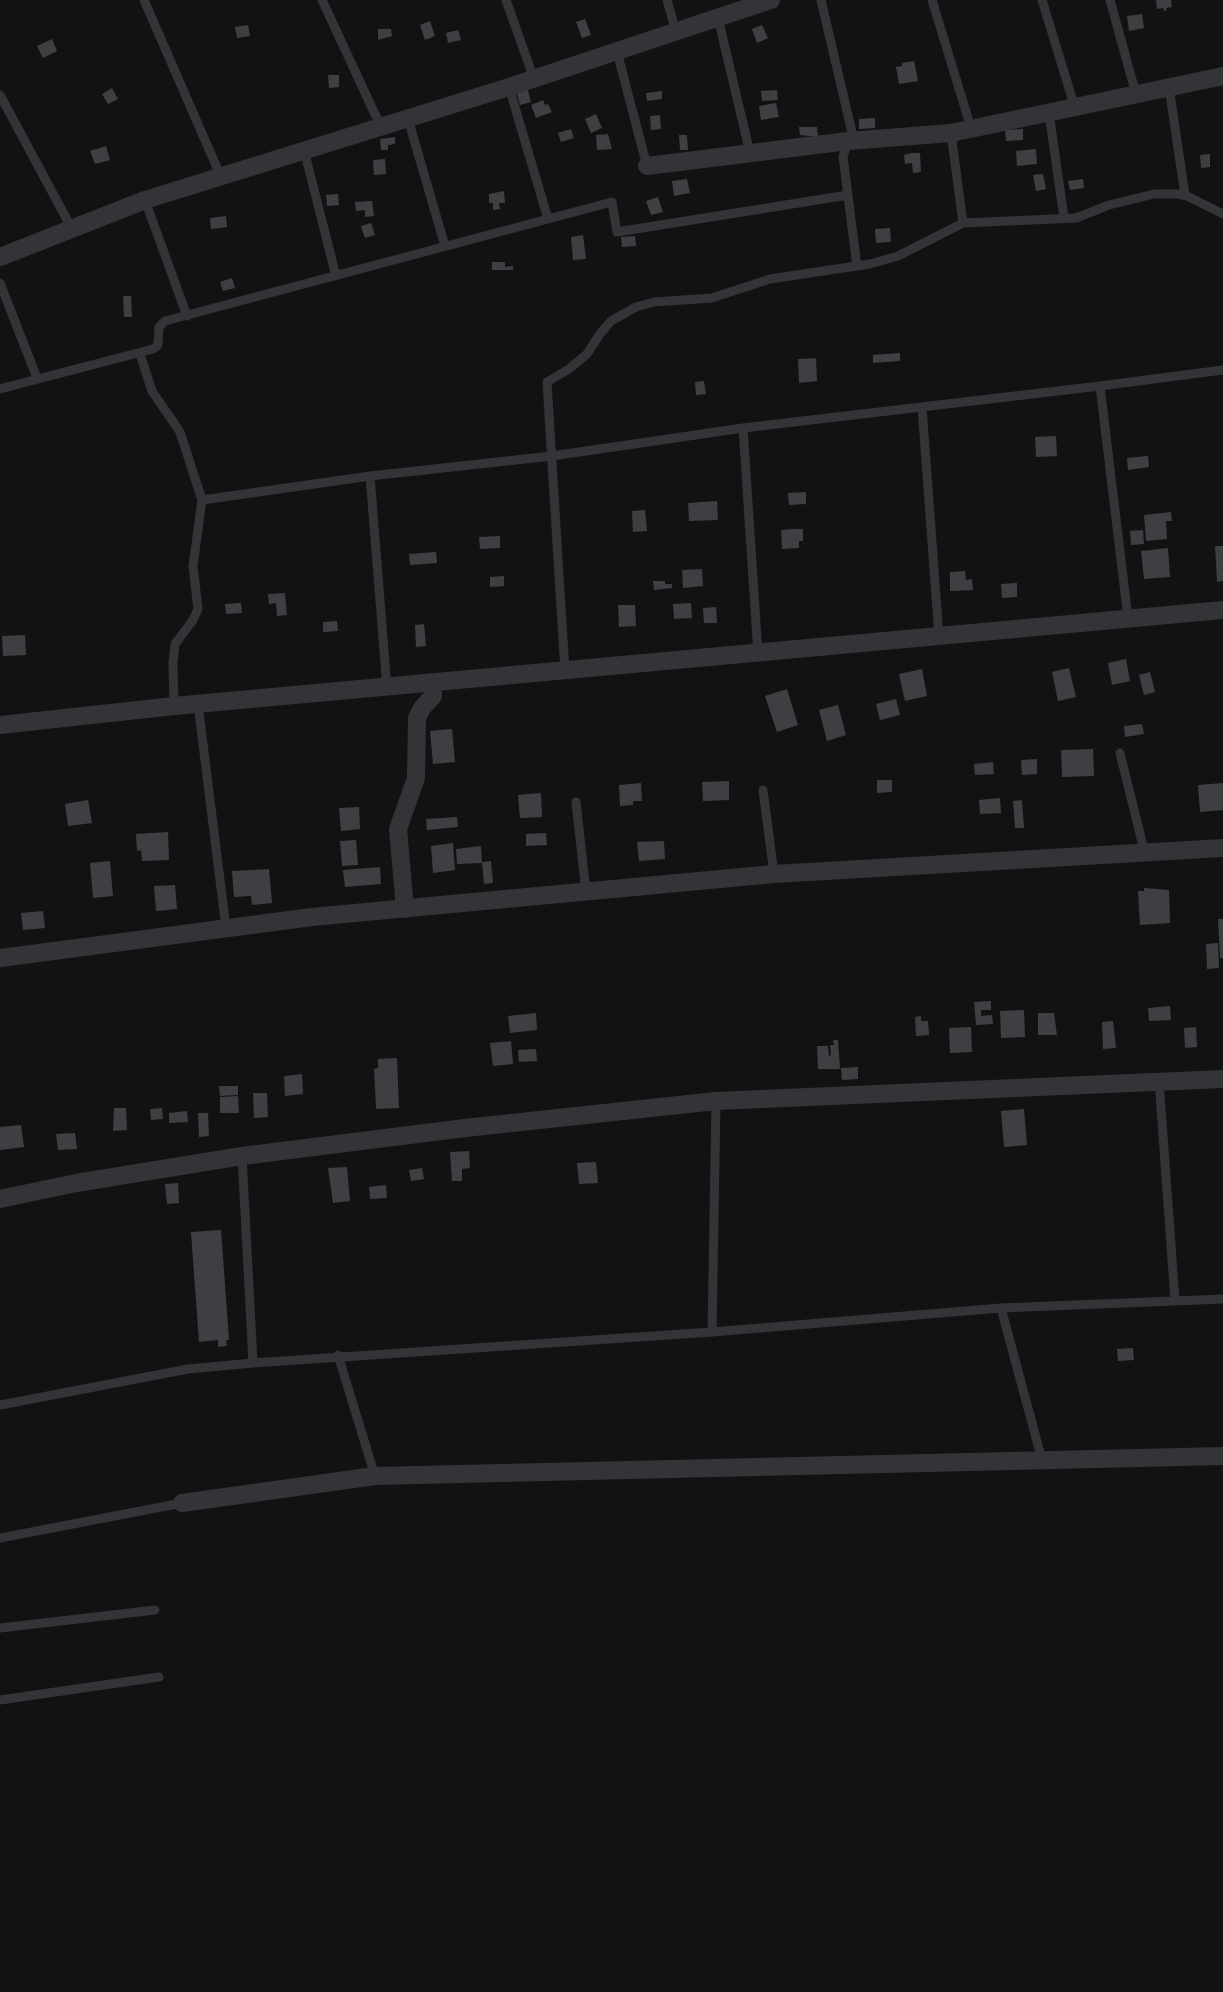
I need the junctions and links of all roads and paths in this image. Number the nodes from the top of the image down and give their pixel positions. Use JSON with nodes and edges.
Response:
{"nodes":[{"id":1,"x":144,"y":0,"type":"edge"},
{"id":2,"x":322,"y":0,"type":"edge"},
{"id":3,"x":506,"y":0,"type":"edge"},
{"id":4,"x":667,"y":0,"type":"edge"},
{"id":5,"x":771,"y":0,"type":"edge"},
{"id":6,"x":821,"y":0,"type":"edge"},
{"id":7,"x":932,"y":0,"type":"edge"},
{"id":8,"x":1042,"y":0,"type":"edge"},
{"id":9,"x":1110,"y":0,"type":"edge"},
{"id":10,"x":718,"y":18,"type":"junction"},
{"id":11,"x":676,"y":32,"type":"junction"},
{"id":12,"x":617,"y":52,"type":"junction"},
{"id":13,"x":1223,"y":76,"type":"edge"},
{"id":14,"x":534,"y":79,"type":"junction"},
{"id":15,"x":509,"y":87,"type":"junction"},
{"id":16,"x":1170,"y":87,"type":"junction"},
{"id":17,"x":0,"y":94,"type":"edge"},
{"id":18,"x":1136,"y":94,"type":"junction"},
{"id":19,"x":1075,"y":108,"type":"junction"},
{"id":20,"x":1049,"y":113,"type":"junction"},
{"id":21,"x":408,"y":119,"type":"junction"},
{"id":22,"x":381,"y":127,"type":"junction"},
{"id":23,"x":971,"y":128,"type":"junction"},
{"id":24,"x":951,"y":133,"type":"junction"},
{"id":25,"x":851,"y":141,"type":"junction"},
{"id":26,"x":304,"y":150,"type":"junction"},
{"id":27,"x":750,"y":153,"type":"junction"},
{"id":28,"x":647,"y":166,"type":"joint"},
{"id":29,"x":221,"y":177,"type":"junction"},
{"id":30,"x":848,"y":195,"type":"junction"},
{"id":31,"x":1185,"y":195,"type":"junction"},
{"id":32,"x":145,"y":200,"type":"junction"},
{"id":33,"x":1223,"y":214,"type":"edge"},
{"id":34,"x":1064,"y":218,"type":"junction"},
{"id":35,"x":548,"y":219,"type":"junction"},
{"id":36,"x":963,"y":223,"type":"junction"},
{"id":37,"x":72,"y":229,"type":"junction"},
{"id":38,"x":445,"y":246,"type":"junction"},
{"id":39,"x":0,"y":257,"type":"edge"},
{"id":40,"x":857,"y":266,"type":"junction"},
{"id":41,"x":336,"y":276,"type":"junction"},
{"id":42,"x":0,"y":283,"type":"edge"},
{"id":43,"x":187,"y":316,"type":"junction"},
{"id":44,"x":140,"y":354,"type":"junction"},
{"id":45,"x":1223,"y":370,"type":"edge"},
{"id":46,"x":37,"y":378,"type":"junction"},
{"id":47,"x":1100,"y":386,"type":"junction"},
{"id":48,"x":0,"y":388,"type":"edge"},
{"id":49,"x":922,"y":407,"type":"junction"},
{"id":50,"x":743,"y":428,"type":"junction"},
{"id":51,"x":552,"y":456,"type":"junction"},
{"id":52,"x":370,"y":476,"type":"junction"},
{"id":53,"x":202,"y":500,"type":"junction"},
{"id":54,"x":1223,"y":610,"type":"edge"},
{"id":55,"x":1128,"y":618,"type":"junction"},
{"id":56,"x":939,"y":637,"type":"junction"},
{"id":57,"x":758,"y":654,"type":"junction"},
{"id":58,"x":565,"y":671,"type":"junction"},
{"id":59,"x":433,"y":684,"type":"junction"},
{"id":60,"x":387,"y":688,"type":"junction"},
{"id":61,"x":198,"y":704,"type":"junction"},
{"id":62,"x":174,"y":706,"type":"junction"},
{"id":63,"x":0,"y":725,"type":"edge"},
{"id":64,"x":1120,"y":753,"type":"dead end"},
{"id":65,"x":763,"y":790,"type":"dead end"},
{"id":66,"x":576,"y":802,"type":"dead end"},
{"id":67,"x":1223,"y":848,"type":"edge"},
{"id":68,"x":1145,"y":854,"type":"junction"},
{"id":69,"x":774,"y":874,"type":"junction"},
{"id":70,"x":586,"y":892,"type":"junction"},
{"id":71,"x":405,"y":909,"type":"junction"},
{"id":72,"x":226,"y":928,"type":"junction"},
{"id":73,"x":0,"y":958,"type":"edge"},
{"id":74,"x":1223,"y":1079,"type":"edge"},
{"id":75,"x":1158,"y":1080,"type":"junction"},
{"id":76,"x":716,"y":1101,"type":"junction"},
{"id":77,"x":242,"y":1156,"type":"junction"},
{"id":78,"x":0,"y":1199,"type":"edge"},
{"id":79,"x":1223,"y":1299,"type":"edge"},
{"id":80,"x":1175,"y":1300,"type":"junction"},
{"id":81,"x":1001,"y":1308,"type":"junction"},
{"id":82,"x":712,"y":1332,"type":"junction"},
{"id":83,"x":338,"y":1355,"type":"junction"},
{"id":84,"x":253,"y":1363,"type":"junction"},
{"id":85,"x":0,"y":1405,"type":"edge"},
{"id":86,"x":1223,"y":1456,"type":"edge"},
{"id":87,"x":1042,"y":1460,"type":"junction"},
{"id":88,"x":375,"y":1476,"type":"junction"},
{"id":89,"x":182,"y":1503,"type":"joint"},
{"id":90,"x":0,"y":1538,"type":"edge"},
{"id":91,"x":155,"y":1610,"type":"dead end"},
{"id":92,"x":0,"y":1628,"type":"edge"},
{"id":93,"x":159,"y":1677,"type":"dead end"},
{"id":94,"x":0,"y":1700,"type":"edge"}],
"edges":[{"from":1,"to":29,"type":"lane"},
{"from":2,"to":22,"type":"lane"},
{"from":3,"to":14,"type":"lane"},
{"from":4,"to":11,"type":"lane"},
{"from":5,"to":10,"type":"street"},
{"from":6,"to":25,"type":"lane"},
{"from":7,"to":23,"type":"lane"},
{"from":8,"to":19,"type":"lane"},
{"from":9,"to":18,"type":"lane"},
{"from":10,"to":11,"type":"street"},
{"from":10,"to":27,"type":"lane"},
{"from":11,"to":12,"type":"street"},
{"from":12,"to":14,"type":"street"},
{"from":12,"to":28,"type":"lane"},
{"from":13,"to":16,"type":"street"},
{"from":14,"to":15,"type":"street"},
{"from":15,"to":21,"type":"street"},
{"from":15,"to":35,"type":"lane"},
{"from":16,"to":18,"type":"street"},
{"from":16,"to":31,"type":"lane"},
{"from":17,"to":37,"type":"lane"},
{"from":18,"to":19,"type":"street"},
{"from":19,"to":20,"type":"street"},
{"from":20,"to":23,"type":"street"},
{"from":20,"to":34,"type":"lane"},
{"from":21,"to":22,"type":"street"},
{"from":21,"to":38,"type":"lane"},
{"from":22,"to":26,"type":"street"},
{"from":23,"to":24,"type":"street"},
{"from":24,"to":25,"type":"street"},
{"from":24,"to":36,"type":"lane"},
{"from":25,"to":27,"type":"street"},
{"from":25,"to":30,"type":"lane"},
{"from":26,"to":29,"type":"street"},
{"from":26,"to":41,"type":"lane"},
{"from":27,"to":28,"type":"street"},
{"from":29,"to":32,"type":"street"},
{"from":30,"to":35,"type":"lane"},
{"from":30,"to":40,"type":"lane"},
{"from":31,"to":33,"type":"lane"},
{"from":31,"to":34,"type":"lane"},
{"from":32,"to":37,"type":"street"},
{"from":32,"to":43,"type":"lane"},
{"from":34,"to":36,"type":"lane"},
{"from":35,"to":38,"type":"lane"},
{"from":36,"to":40,"type":"lane"},
{"from":37,"to":39,"type":"street"},
{"from":38,"to":41,"type":"lane"},
{"from":40,"to":51,"type":"lane"},
{"from":41,"to":43,"type":"lane"},
{"from":42,"to":46,"type":"lane"},
{"from":43,"to":44,"type":"lane"},
{"from":44,"to":46,"type":"lane"},
{"from":44,"to":53,"type":"lane"},
{"from":45,"to":47,"type":"lane"},
{"from":46,"to":48,"type":"lane"},
{"from":47,"to":49,"type":"lane"},
{"from":47,"to":55,"type":"lane"},
{"from":49,"to":50,"type":"lane"},
{"from":49,"to":56,"type":"lane"},
{"from":50,"to":51,"type":"lane"},
{"from":50,"to":57,"type":"lane"},
{"from":51,"to":52,"type":"lane"},
{"from":51,"to":58,"type":"lane"},
{"from":52,"to":53,"type":"lane"},
{"from":52,"to":60,"type":"lane"},
{"from":53,"to":62,"type":"lane"},
{"from":54,"to":55,"type":"street"},
{"from":55,"to":56,"type":"street"},
{"from":56,"to":57,"type":"street"},
{"from":57,"to":58,"type":"street"},
{"from":58,"to":59,"type":"street"},
{"from":59,"to":60,"type":"street"},
{"from":59,"to":71,"type":"street"},
{"from":60,"to":61,"type":"street"},
{"from":61,"to":62,"type":"street"},
{"from":61,"to":72,"type":"lane"},
{"from":62,"to":63,"type":"street"},
{"from":64,"to":68,"type":"lane"},
{"from":65,"to":69,"type":"lane"},
{"from":66,"to":70,"type":"lane"},
{"from":67,"to":68,"type":"street"},
{"from":68,"to":69,"type":"street"},
{"from":69,"to":70,"type":"street"},
{"from":70,"to":71,"type":"street"},
{"from":71,"to":72,"type":"street"},
{"from":72,"to":73,"type":"street"},
{"from":74,"to":75,"type":"street"},
{"from":75,"to":76,"type":"street"},
{"from":75,"to":80,"type":"lane"},
{"from":76,"to":77,"type":"street"},
{"from":76,"to":82,"type":"lane"},
{"from":77,"to":78,"type":"street"},
{"from":77,"to":84,"type":"lane"},
{"from":79,"to":80,"type":"lane"},
{"from":80,"to":81,"type":"lane"},
{"from":81,"to":82,"type":"lane"},
{"from":81,"to":87,"type":"lane"},
{"from":82,"to":83,"type":"lane"},
{"from":83,"to":84,"type":"lane"},
{"from":83,"to":88,"type":"lane"},
{"from":84,"to":85,"type":"lane"},
{"from":86,"to":87,"type":"street"},
{"from":87,"to":88,"type":"street"},
{"from":88,"to":89,"type":"street"},
{"from":89,"to":90,"type":"lane"},
{"from":91,"to":92,"type":"lane"},
{"from":93,"to":94,"type":"lane"}]}
